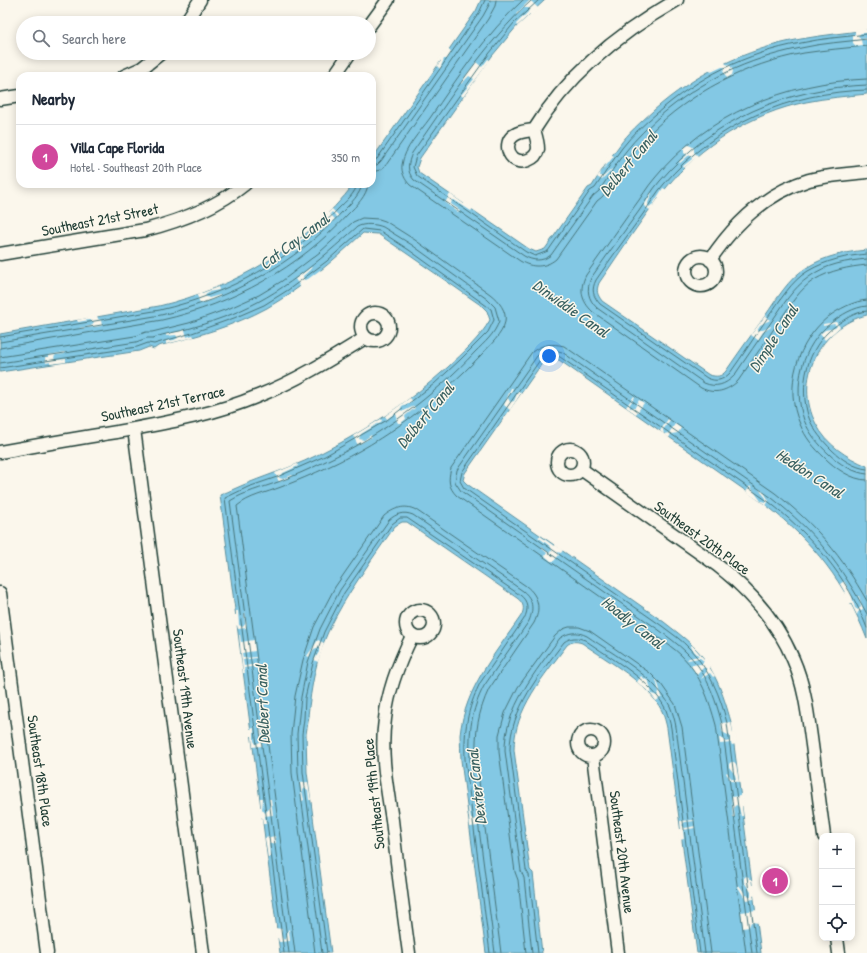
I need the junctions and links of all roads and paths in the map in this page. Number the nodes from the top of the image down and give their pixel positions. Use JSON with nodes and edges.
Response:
{"nodes":[{"id":1,"x":200,"y":0,"type":"edge"},
{"id":2,"x":388,"y":0,"type":"edge"},
{"id":3,"x":677,"y":0,"type":"edge"},
{"id":4,"x":189,"y":16,"type":"edge"},
{"id":5,"x":376,"y":16,"type":"edge"},
{"id":6,"x":152,"y":60,"type":"edge"},
{"id":7,"x":345,"y":60,"type":"edge"},
{"id":8,"x":133,"y":72,"type":"edge"},
{"id":9,"x":337,"y":72,"type":"edge"},
{"id":10,"x":16,"y":97,"type":"edge"},
{"id":11,"x":0,"y":99,"type":"edge"},
{"id":12,"x":534,"y":130,"type":"dead end"},
{"id":13,"x":867,"y":172,"type":"edge"},
{"id":14,"x":240,"y":188,"type":"edge"},
{"id":15,"x":0,"y":254,"type":"edge"},
{"id":16,"x":710,"y":260,"type":"dead end"},
{"id":17,"x":365,"y":338,"type":"dead end"},
{"id":18,"x":134,"y":428,"type":"junction"},
{"id":19,"x":0,"y":452,"type":"edge"},
{"id":20,"x":581,"y":469,"type":"dead end"},
{"id":21,"x":0,"y":593,"type":"edge"},
{"id":22,"x":412,"y":636,"type":"dead end"},
{"id":23,"x":593,"y":756,"type":"dead end"},
{"id":24,"x":824,"y":833,"type":"edge"},
{"id":25,"x":837,"y":941,"type":"edge"},
{"id":26,"x":48,"y":953,"type":"edge"},
{"id":27,"x":203,"y":953,"type":"edge"},
{"id":28,"x":409,"y":953,"type":"edge"},
{"id":29,"x":618,"y":953,"type":"edge"},
{"id":30,"x":839,"y":953,"type":"edge"}],
"edges":[{"from":1,"to":4,"type":"street"},
{"from":2,"to":5,"type":"street"},
{"from":3,"to":12,"type":"street"},
{"from":6,"to":8,"type":"street"},
{"from":7,"to":9,"type":"street"},
{"from":10,"to":11,"type":"street"},
{"from":13,"to":16,"type":"street"},
{"from":14,"to":15,"type":"street","name":"Southeast 21st Street"},
{"from":17,"to":18,"type":"street","name":"Southeast 21st Terrace"},
{"from":18,"to":19,"type":"street","name":"Southeast 21st Terrace"},
{"from":18,"to":27,"type":"street","name":"Southeast 19th Avenue"},
{"from":20,"to":24,"type":"street","name":"Southeast 20th Place"},
{"from":21,"to":26,"type":"street","name":"Southeast 18th Place"},
{"from":22,"to":28,"type":"street","name":"Southeast 19th Place"},
{"from":23,"to":29,"type":"street","name":"Southeast 20th Avenue"},
{"from":25,"to":30,"type":"street"}]}
